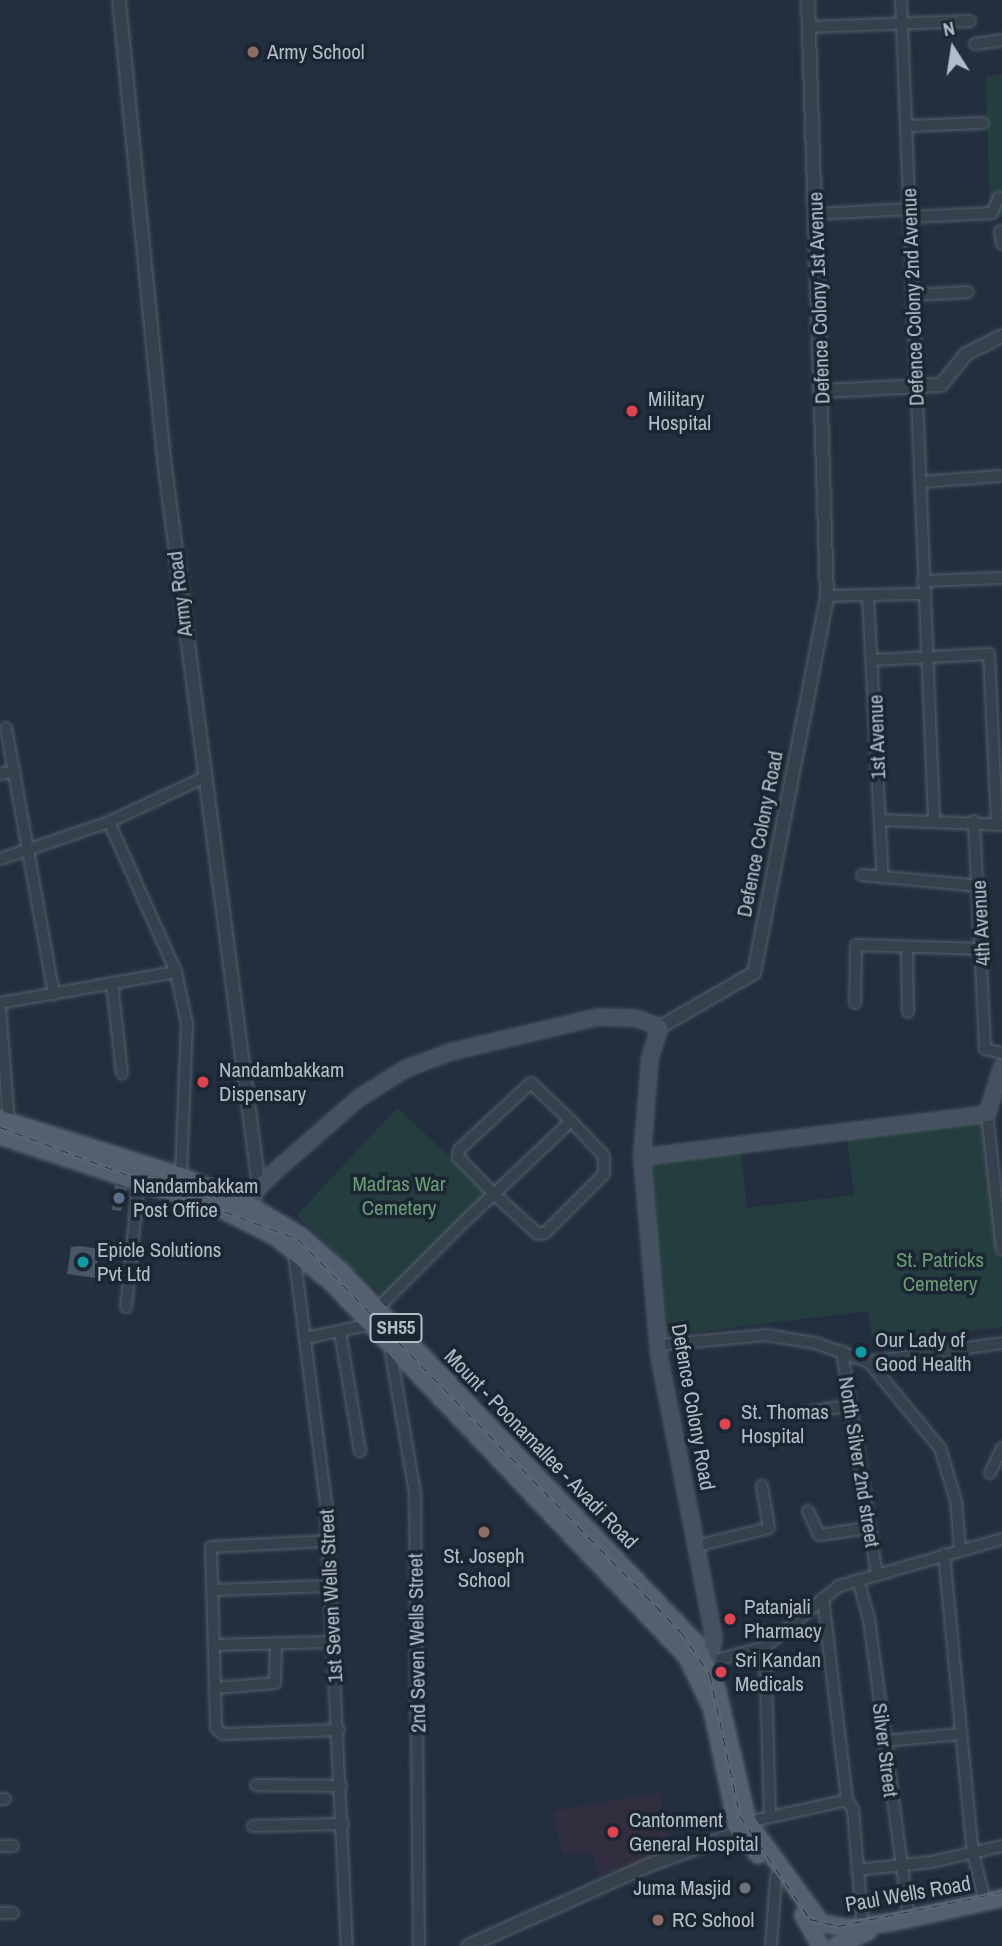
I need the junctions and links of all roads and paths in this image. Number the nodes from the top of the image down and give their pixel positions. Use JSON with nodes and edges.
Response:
{"nodes":[{"id":1,"x":119,"y":0,"type":"edge"},
{"id":2,"x":808,"y":0,"type":"edge"},
{"id":3,"x":901,"y":0,"type":"edge"},
{"id":4,"x":970,"y":21,"type":"dead end"},
{"id":5,"x":902,"y":24,"type":"junction"},
{"id":6,"x":809,"y":27,"type":"junction"},
{"id":7,"x":1002,"y":40,"type":"edge"},
{"id":8,"x":975,"y":44,"type":"dead end"},
{"id":9,"x":983,"y":123,"type":"dead end"},
{"id":10,"x":908,"y":126,"type":"junction"},
{"id":11,"x":999,"y":197,"type":"dead end"},
{"id":12,"x":911,"y":213,"type":"junction"},
{"id":13,"x":816,"y":214,"type":"junction"},
{"id":14,"x":1000,"y":231,"type":"edge"},
{"id":15,"x":1002,"y":244,"type":"edge"},
{"id":16,"x":968,"y":292,"type":"dead end"},
{"id":17,"x":914,"y":295,"type":"junction"},
{"id":18,"x":1002,"y":336,"type":"edge"},
{"id":19,"x":916,"y":389,"type":"junction"},
{"id":20,"x":823,"y":391,"type":"junction"},
{"id":21,"x":1000,"y":475,"type":"dead end"},
{"id":22,"x":920,"y":482,"type":"junction"},
{"id":23,"x":1002,"y":578,"type":"edge"},
{"id":24,"x":923,"y":580,"type":"junction"},
{"id":25,"x":924,"y":594,"type":"junction"},
{"id":26,"x":827,"y":596,"type":"junction"},
{"id":27,"x":869,"y":596,"type":"junction"},
{"id":28,"x":928,"y":658,"type":"junction"},
{"id":29,"x":874,"y":660,"type":"junction"},
{"id":30,"x":6,"y":728,"type":"dead end"},
{"id":31,"x":15,"y":771,"type":"junction"},
{"id":32,"x":0,"y":774,"type":"edge"},
{"id":33,"x":205,"y":777,"type":"junction"},
{"id":34,"x":934,"y":819,"type":"junction"},
{"id":35,"x":880,"y":820,"type":"junction"},
{"id":36,"x":974,"y":821,"type":"junction"},
{"id":37,"x":109,"y":822,"type":"junction"},
{"id":38,"x":1000,"y":825,"type":"edge"},
{"id":39,"x":27,"y":853,"type":"junction"},
{"id":40,"x":0,"y":859,"type":"edge"},
{"id":41,"x":862,"y":875,"type":"dead end"},
{"id":42,"x":883,"y":878,"type":"junction"},
{"id":43,"x":979,"y":886,"type":"junction"},
{"id":44,"x":907,"y":947,"type":"junction"},
{"id":45,"x":982,"y":949,"type":"junction"},
{"id":46,"x":176,"y":972,"type":"junction"},
{"id":47,"x":112,"y":983,"type":"junction"},
{"id":48,"x":54,"y":995,"type":"junction"},
{"id":49,"x":855,"y":1003,"type":"dead end"},
{"id":50,"x":0,"y":1005,"type":"edge"},
{"id":51,"x":908,"y":1012,"type":"dead end"},
{"id":52,"x":660,"y":1027,"type":"junction"},
{"id":53,"x":1002,"y":1053,"type":"edge"},
{"id":54,"x":1002,"y":1067,"type":"edge"},
{"id":55,"x":122,"y":1073,"type":"dead end"},
{"id":56,"x":987,"y":1114,"type":"junction"},
{"id":57,"x":4,"y":1120,"type":"edge"},
{"id":58,"x":571,"y":1121,"type":"junction"},
{"id":59,"x":0,"y":1136,"type":"edge"},
{"id":60,"x":642,"y":1157,"type":"junction"},
{"id":61,"x":115,"y":1163,"type":"junction"},
{"id":62,"x":620,"y":1165,"type":"dead end"},
{"id":63,"x":606,"y":1166,"type":"junction"},
{"id":64,"x":181,"y":1176,"type":"junction"},
{"id":65,"x":139,"y":1179,"type":"junction"},
{"id":66,"x":259,"y":1187,"type":"junction"},
{"id":67,"x":494,"y":1194,"type":"junction"},
{"id":68,"x":245,"y":1212,"type":"junction"},
{"id":69,"x":294,"y":1249,"type":"junction"},
{"id":70,"x":1002,"y":1249,"type":"edge"},
{"id":71,"x":126,"y":1307,"type":"dead end"},
{"id":72,"x":372,"y":1317,"type":"junction"},
{"id":73,"x":341,"y":1332,"type":"junction"},
{"id":74,"x":305,"y":1338,"type":"junction"},
{"id":75,"x":390,"y":1343,"type":"junction"},
{"id":76,"x":1002,"y":1343,"type":"edge"},
{"id":77,"x":659,"y":1345,"type":"junction"},
{"id":78,"x":842,"y":1351,"type":"junction"},
{"id":79,"x":869,"y":1362,"type":"junction"},
{"id":80,"x":851,"y":1405,"type":"junction"},
{"id":81,"x":799,"y":1414,"type":"dead end"},
{"id":82,"x":1002,"y":1448,"type":"edge"},
{"id":83,"x":359,"y":1451,"type":"dead end"},
{"id":84,"x":990,"y":1473,"type":"dead end"},
{"id":85,"x":762,"y":1486,"type":"dead end"},
{"id":86,"x":807,"y":1510,"type":"dead end"},
{"id":87,"x":869,"y":1528,"type":"junction"},
{"id":88,"x":1002,"y":1539,"type":"edge"},
{"id":89,"x":328,"y":1541,"type":"junction"},
{"id":90,"x":696,"y":1546,"type":"junction"},
{"id":91,"x":960,"y":1548,"type":"junction"},
{"id":92,"x":944,"y":1554,"type":"junction"},
{"id":93,"x":877,"y":1574,"type":"junction"},
{"id":94,"x":858,"y":1580,"type":"junction"},
{"id":95,"x":330,"y":1586,"type":"junction"},
{"id":96,"x":212,"y":1590,"type":"junction"},
{"id":97,"x":823,"y":1598,"type":"junction"},
{"id":98,"x":334,"y":1642,"type":"junction"},
{"id":99,"x":276,"y":1643,"type":"junction"},
{"id":100,"x":214,"y":1645,"type":"junction"},
{"id":101,"x":765,"y":1647,"type":"junction"},
{"id":102,"x":708,"y":1662,"type":"junction"},
{"id":103,"x":216,"y":1688,"type":"junction"},
{"id":104,"x":339,"y":1730,"type":"junction"},
{"id":105,"x":961,"y":1734,"type":"junction"},
{"id":106,"x":884,"y":1741,"type":"junction"},
{"id":107,"x":256,"y":1785,"type":"dead end"},
{"id":108,"x":341,"y":1786,"type":"junction"},
{"id":109,"x":847,"y":1800,"type":"junction"},
{"id":110,"x":770,"y":1814,"type":"junction"},
{"id":111,"x":343,"y":1824,"type":"junction"},
{"id":112,"x":253,"y":1826,"type":"dead end"},
{"id":113,"x":744,"y":1827,"type":"junction"},
{"id":114,"x":0,"y":1846,"type":"edge"},
{"id":115,"x":13,"y":1846,"type":"dead end"},
{"id":116,"x":1002,"y":1846,"type":"edge"},
{"id":117,"x":973,"y":1853,"type":"junction"},
{"id":118,"x":899,"y":1865,"type":"junction"},
{"id":119,"x":857,"y":1870,"type":"junction"},
{"id":120,"x":776,"y":1877,"type":"junction"},
{"id":121,"x":1002,"y":1898,"type":"edge"},
{"id":122,"x":985,"y":1902,"type":"junction"},
{"id":123,"x":0,"y":1913,"type":"edge"},
{"id":124,"x":13,"y":1913,"type":"dead end"},
{"id":125,"x":901,"y":1921,"type":"junction"},
{"id":126,"x":817,"y":1927,"type":"junction"},
{"id":127,"x":863,"y":1930,"type":"junction"},
{"id":128,"x":347,"y":1946,"type":"edge"},
{"id":129,"x":419,"y":1946,"type":"edge"},
{"id":130,"x":468,"y":1946,"type":"edge"},
{"id":131,"x":771,"y":1946,"type":"edge"},
{"id":132,"x":820,"y":1946,"type":"edge"},
{"id":133,"x":836,"y":1946,"type":"edge"}],
"edges":[{"from":1,"to":33,"type":"street","name":"Army Road"},
{"from":2,"to":6,"type":"street","name":"Defence Colony 1st Avenue"},
{"from":3,"to":5,"type":"street","name":"Defence Colony 2nd Avenue"},
{"from":4,"to":5,"type":"street"},
{"from":5,"to":6,"type":"street"},
{"from":5,"to":10,"type":"street","name":"Defence Colony 2nd Avenue"},
{"from":6,"to":13,"type":"street","name":"Defence Colony 1st Avenue"},
{"from":7,"to":8,"type":"street"},
{"from":9,"to":10,"type":"street"},
{"from":10,"to":12,"type":"street","name":"Defence Colony 2nd Avenue"},
{"from":11,"to":12,"type":"street"},
{"from":12,"to":13,"type":"street"},
{"from":12,"to":17,"type":"street","name":"Defence Colony 2nd Avenue"},
{"from":13,"to":20,"type":"street","name":"Defence Colony 1st Avenue"},
{"from":14,"to":15,"type":"street"},
{"from":16,"to":17,"type":"street"},
{"from":17,"to":19,"type":"street","name":"Defence Colony 2nd Avenue"},
{"from":18,"to":19,"type":"street"},
{"from":19,"to":20,"type":"street"},
{"from":19,"to":22,"type":"street","name":"Defence Colony 2nd Avenue"},
{"from":20,"to":26,"type":"street","name":"Defence Colony 1st Avenue"},
{"from":21,"to":22,"type":"street"},
{"from":22,"to":24,"type":"street","name":"Defence Colony 2nd Avenue"},
{"from":23,"to":24,"type":"street"},
{"from":24,"to":25,"type":"street","name":"Defence Colony 2nd Avenue"},
{"from":25,"to":27,"type":"street"},
{"from":25,"to":28,"type":"street","name":"Defence Colony 2nd Avenue"},
{"from":26,"to":27,"type":"street"},
{"from":26,"to":52,"type":"street","name":"Defence Colony Road"},
{"from":27,"to":29,"type":"street","name":"1st Avenue"},
{"from":28,"to":29,"type":"street"},
{"from":28,"to":34,"type":"street","name":"Defence Colony 2nd Avenue"},
{"from":28,"to":38,"type":"street"},
{"from":29,"to":35,"type":"street","name":"1st Avenue"},
{"from":30,"to":31,"type":"street"},
{"from":31,"to":32,"type":"street"},
{"from":31,"to":39,"type":"street"},
{"from":33,"to":37,"type":"street"},
{"from":33,"to":66,"type":"street","name":"Army Road"},
{"from":34,"to":35,"type":"street"},
{"from":34,"to":36,"type":"street"},
{"from":35,"to":42,"type":"street","name":"1st Avenue"},
{"from":36,"to":38,"type":"street"},
{"from":36,"to":43,"type":"street","name":"4th Avenue"},
{"from":37,"to":39,"type":"street"},
{"from":37,"to":46,"type":"street"},
{"from":39,"to":40,"type":"street"},
{"from":39,"to":48,"type":"street"},
{"from":41,"to":42,"type":"street"},
{"from":42,"to":43,"type":"street"},
{"from":43,"to":45,"type":"street","name":"4th Avenue"},
{"from":44,"to":45,"type":"street"},
{"from":44,"to":49,"type":"street"},
{"from":44,"to":51,"type":"street"},
{"from":45,"to":53,"type":"street","name":"4th Avenue"},
{"from":46,"to":47,"type":"street"},
{"from":46,"to":64,"type":"street"},
{"from":47,"to":48,"type":"street"},
{"from":47,"to":55,"type":"street"},
{"from":48,"to":50,"type":"street"},
{"from":50,"to":57,"type":"street"},
{"from":52,"to":60,"type":"main road","name":"Defence Colony Road"},
{"from":52,"to":66,"type":"main road"},
{"from":54,"to":56,"type":"main road"},
{"from":56,"to":60,"type":"main road"},
{"from":56,"to":70,"type":"street"},
{"from":57,"to":61,"type":"main road","name":"Mount - Poonamallee - Avadi Road","number":"SH55"},
{"from":58,"to":63,"type":"street"},
{"from":58,"to":67,"type":"street"},
{"from":58,"to":67,"type":"street"},
{"from":59,"to":61,"type":"main road","name":"Mount - Poonamallee - Avadi Road","number":"SH55"},
{"from":60,"to":77,"type":"main road","name":"Defence Colony Road"},
{"from":61,"to":64,"type":"main road","name":"Mount - Poonamallee - Avadi Road","number":"SH55"},
{"from":61,"to":65,"type":"main road","name":"Mount - Poonamallee - Avadi Road","number":"SH55"},
{"from":62,"to":63,"type":"street"},
{"from":63,"to":67,"type":"street"},
{"from":64,"to":68,"type":"main road","name":"Mount - Poonamallee - Avadi Road","number":"SH55"},
{"from":65,"to":68,"type":"main road","name":"Mount - Poonamallee - Avadi Road","number":"SH55"},
{"from":65,"to":71,"type":"street"},
{"from":66,"to":68,"type":"main road"},
{"from":67,"to":72,"type":"street"},
{"from":68,"to":69,"type":"main road","name":"Mount - Poonamallee - Avadi Road","number":"SH55"},
{"from":68,"to":72,"type":"main road","name":"Mount - Poonamallee - Avadi Road","number":"SH55"},
{"from":69,"to":72,"type":"main road","name":"Mount - Poonamallee - Avadi Road","number":"SH55"},
{"from":69,"to":74,"type":"street","name":"1st Seven Wells Street"},
{"from":72,"to":73,"type":"street"},
{"from":72,"to":75,"type":"main road","name":"Mount - Poonamallee - Avadi Road","number":"SH55"},
{"from":72,"to":102,"type":"main road","name":"Mount - Poonamallee - Avadi Road","number":"SH55"},
{"from":73,"to":74,"type":"street"},
{"from":73,"to":83,"type":"street"},
{"from":74,"to":89,"type":"street","name":"1st Seven Wells Street"},
{"from":75,"to":113,"type":"main road","name":"Mount - Poonamallee - Avadi Road","number":"SH55"},
{"from":75,"to":129,"type":"street","name":"2nd Seven Wells Street"},
{"from":76,"to":79,"type":"street"},
{"from":77,"to":78,"type":"street"},
{"from":77,"to":90,"type":"main road","name":"Defence Colony Road"},
{"from":78,"to":79,"type":"street"},
{"from":78,"to":80,"type":"street","name":"North Silver 2nd street"},
{"from":79,"to":91,"type":"street"},
{"from":80,"to":81,"type":"street"},
{"from":80,"to":87,"type":"street","name":"North Silver 2nd street"},
{"from":82,"to":84,"type":"street"},
{"from":85,"to":90,"type":"street"},
{"from":86,"to":87,"type":"street"},
{"from":87,"to":93,"type":"street","name":"North Silver 2nd street"},
{"from":88,"to":91,"type":"street"},
{"from":89,"to":95,"type":"street","name":"1st Seven Wells Street"},
{"from":89,"to":96,"type":"street"},
{"from":90,"to":102,"type":"main road","name":"Defence Colony Road"},
{"from":91,"to":92,"type":"street"},
{"from":92,"to":93,"type":"street"},
{"from":92,"to":105,"type":"street"},
{"from":93,"to":94,"type":"street"},
{"from":94,"to":97,"type":"street"},
{"from":94,"to":106,"type":"street","name":"Silver Street"},
{"from":95,"to":96,"type":"street"},
{"from":95,"to":98,"type":"street","name":"1st Seven Wells Street"},
{"from":96,"to":100,"type":"street"},
{"from":97,"to":101,"type":"street"},
{"from":97,"to":109,"type":"street"},
{"from":98,"to":99,"type":"street"},
{"from":98,"to":104,"type":"street","name":"1st Seven Wells Street"},
{"from":99,"to":100,"type":"street"},
{"from":99,"to":103,"type":"street"},
{"from":100,"to":103,"type":"street"},
{"from":101,"to":102,"type":"street"},
{"from":101,"to":110,"type":"street"},
{"from":102,"to":113,"type":"main road","name":"Mount - Poonamallee - Avadi Road","number":"SH55"},
{"from":103,"to":104,"type":"street"},
{"from":104,"to":108,"type":"street","name":"1st Seven Wells Street"},
{"from":105,"to":106,"type":"street"},
{"from":105,"to":117,"type":"street"},
{"from":106,"to":118,"type":"street","name":"Silver Street"},
{"from":107,"to":108,"type":"street"},
{"from":108,"to":111,"type":"street","name":"1st Seven Wells Street"},
{"from":109,"to":110,"type":"street"},
{"from":109,"to":119,"type":"street"},
{"from":110,"to":113,"type":"street"},
{"from":111,"to":112,"type":"street"},
{"from":111,"to":128,"type":"street","name":"1st Seven Wells Street"},
{"from":113,"to":120,"type":"main road","name":"Mount - Poonamallee - Avadi Road","number":"SH55"},
{"from":113,"to":126,"type":"main road","name":"Mount - Poonamallee - Avadi Road","number":"SH55"},
{"from":113,"to":130,"type":"street"},
{"from":114,"to":115,"type":"street"},
{"from":116,"to":117,"type":"street"},
{"from":117,"to":118,"type":"street"},
{"from":117,"to":122,"type":"street"},
{"from":118,"to":119,"type":"street"},
{"from":118,"to":125,"type":"street","name":"Silver Street"},
{"from":119,"to":127,"type":"street"},
{"from":120,"to":126,"type":"main road","name":"Mount - Poonamallee - Avadi Road","number":"SH55"},
{"from":120,"to":131,"type":"street"},
{"from":121,"to":122,"type":"main road","name":"Paul Wells Road"},
{"from":122,"to":125,"type":"main road","name":"Paul Wells Road"},
{"from":123,"to":124,"type":"street"},
{"from":125,"to":127,"type":"main road","name":"Paul Wells Road"},
{"from":126,"to":127,"type":"main road","name":"Paul Wells Road"},
{"from":126,"to":132,"type":"main road","number":"SH55"},
{"from":127,"to":133,"type":"main road"}]}
